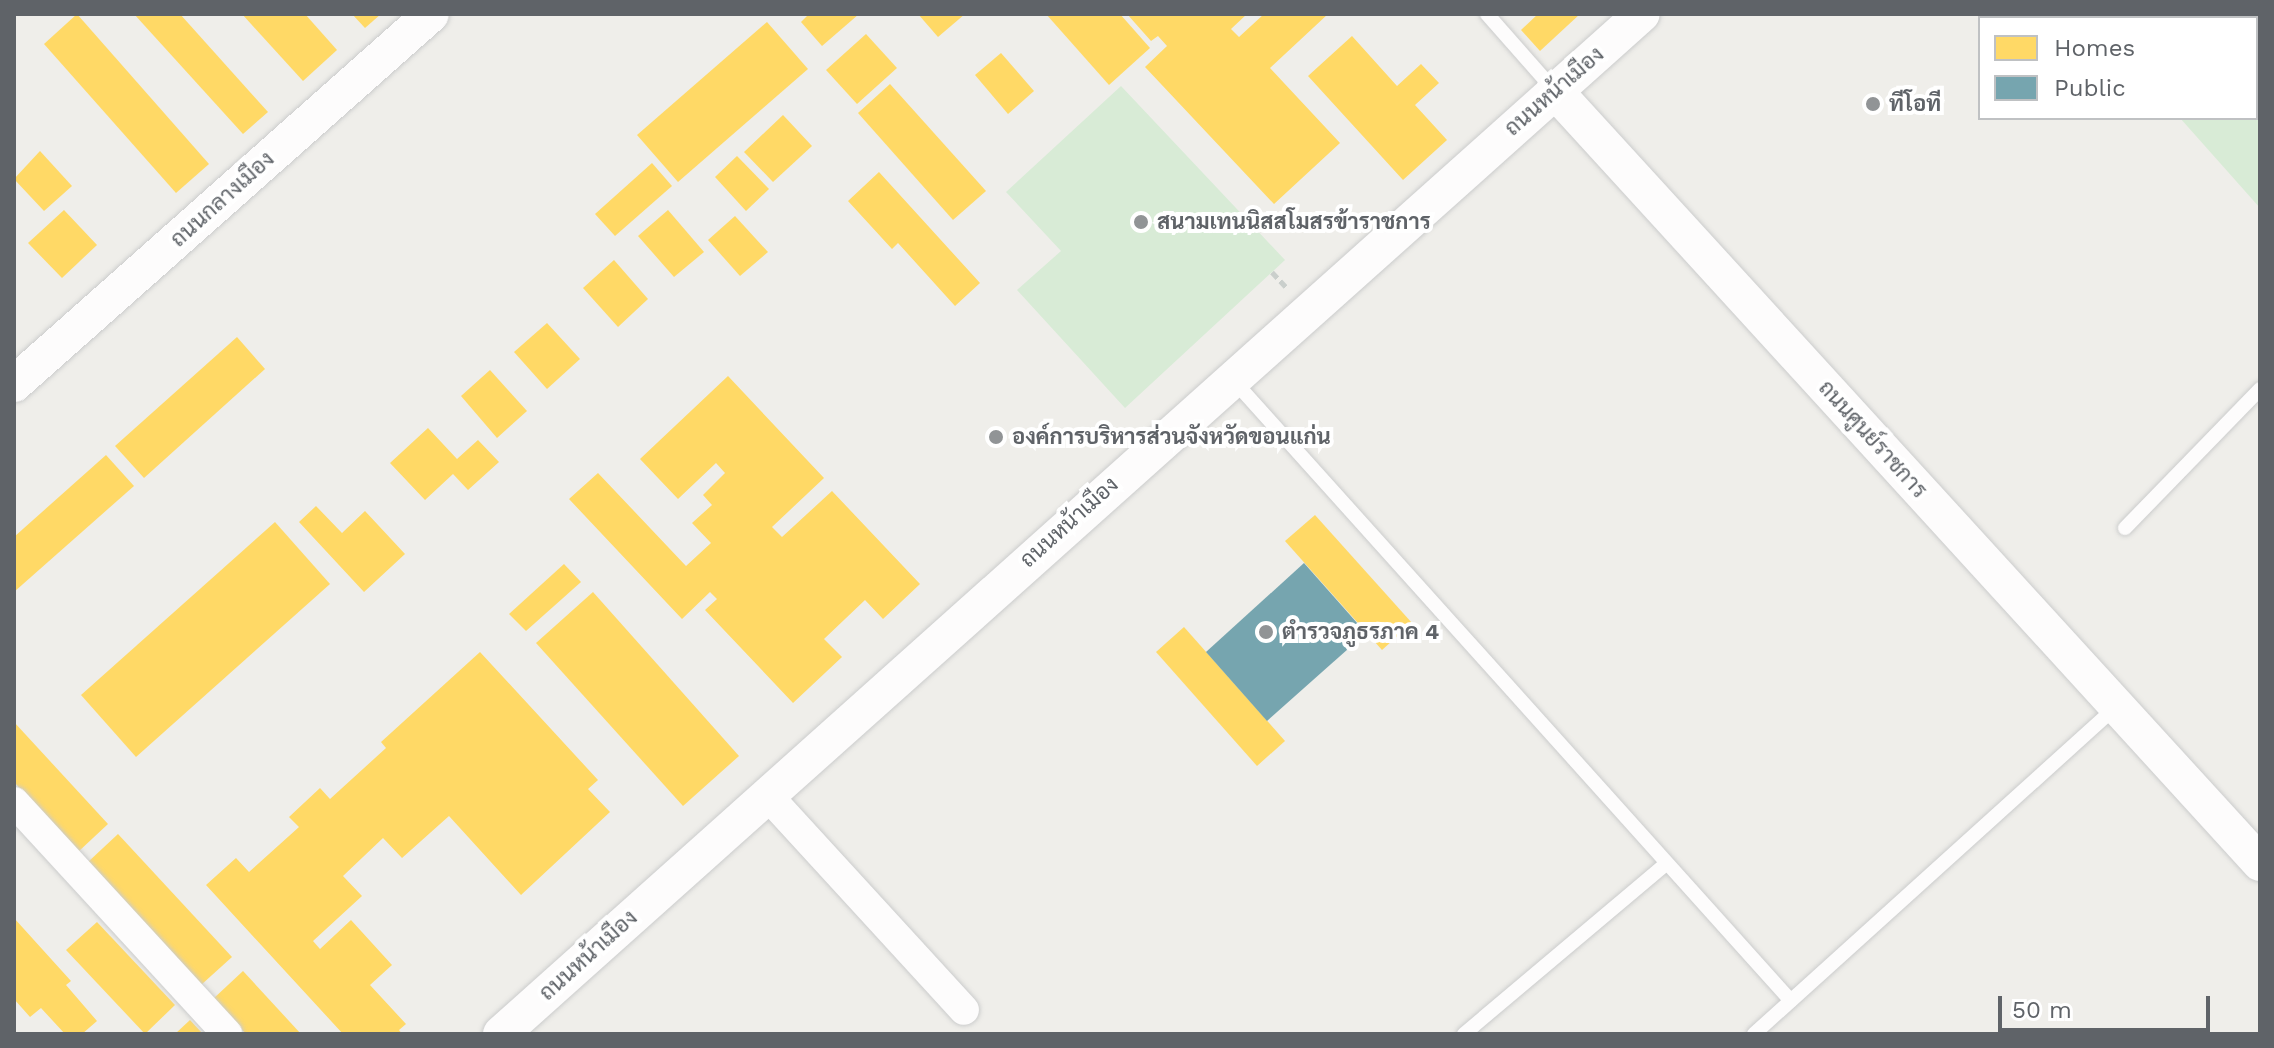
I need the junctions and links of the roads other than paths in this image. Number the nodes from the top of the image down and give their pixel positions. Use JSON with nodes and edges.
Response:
{"nodes":[{"id":1,"x":431,"y":14,"type":"edge"},
{"id":2,"x":1487,"y":14,"type":"edge"},
{"id":3,"x":1642,"y":14,"type":"edge"},
{"id":4,"x":1554,"y":90,"type":"junction"},
{"id":5,"x":1231,"y":378,"type":"junction"},
{"id":6,"x":14,"y":384,"type":"edge"},
{"id":7,"x":2260,"y":389,"type":"edge"},
{"id":8,"x":2125,"y":528,"type":"dead end"},
{"id":9,"x":2117,"y":706,"type":"junction"},
{"id":10,"x":768,"y":796,"type":"junction"},
{"id":11,"x":14,"y":802,"type":"edge"},
{"id":12,"x":2260,"y":863,"type":"edge"},
{"id":13,"x":1666,"y":864,"type":"junction"},
{"id":14,"x":1791,"y":1001,"type":"junction"},
{"id":15,"x":964,"y":1010,"type":"dead end"},
{"id":16,"x":227,"y":1034,"type":"edge"},
{"id":17,"x":501,"y":1034,"type":"edge"},
{"id":18,"x":1464,"y":1034,"type":"edge"},
{"id":19,"x":1754,"y":1034,"type":"edge"}],
"edges":[{"from":1,"to":6,"type":"street","name":"ถนนกลางเมือง"},
{"from":2,"to":4,"type":"lane","name":"ถนนศูนย์ราชการ"},
{"from":3,"to":4,"type":"street","name":"ถนนหน้าเมือง"},
{"from":4,"to":5,"type":"street","name":"ถนนหน้าเมือง"},
{"from":4,"to":9,"type":"street","name":"ถนนศูนย์ราชการ"},
{"from":5,"to":10,"type":"street","name":"ถนนหน้าเมือง"},
{"from":5,"to":13,"type":"lane"},
{"from":7,"to":8,"type":"lane"},
{"from":9,"to":12,"type":"street","name":"ถนนศูนย์ราชการ"},
{"from":9,"to":14,"type":"lane"},
{"from":10,"to":15,"type":"street"},
{"from":10,"to":17,"type":"street","name":"ถนนหน้าเมือง"},
{"from":11,"to":16,"type":"street"},
{"from":13,"to":14,"type":"lane"},
{"from":13,"to":18,"type":"lane"},
{"from":14,"to":19,"type":"lane"}]}
